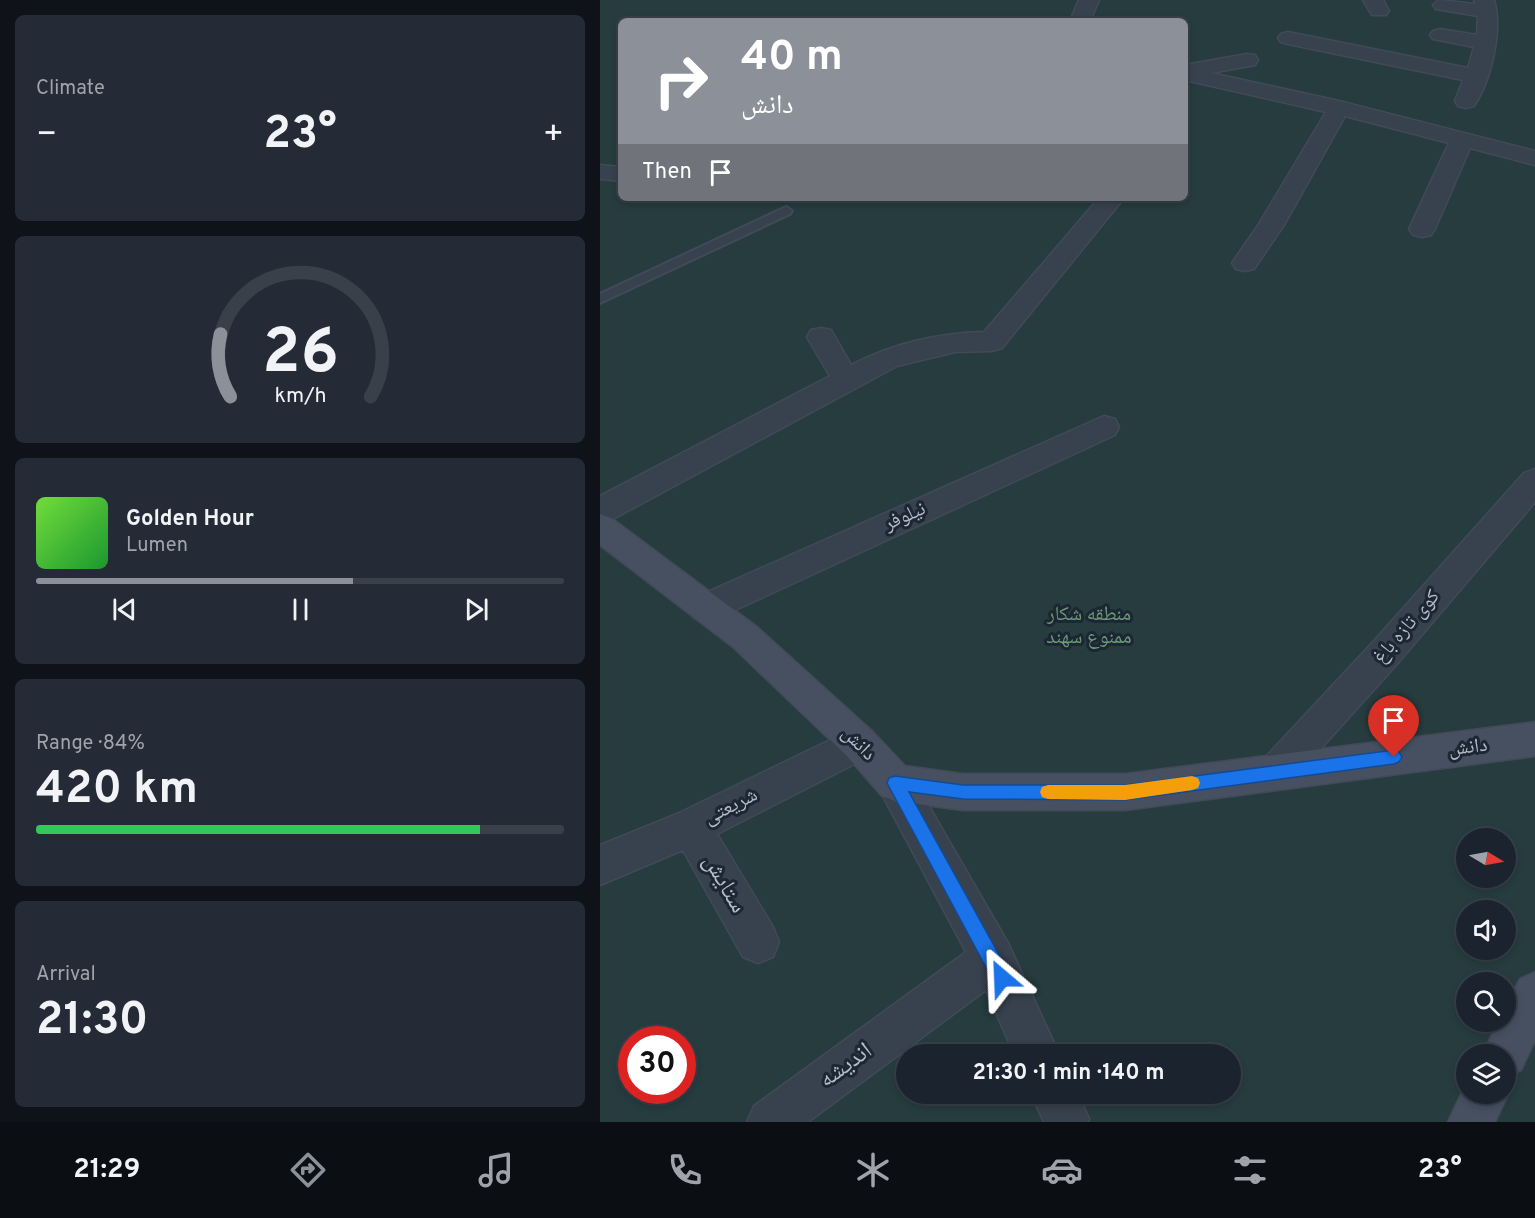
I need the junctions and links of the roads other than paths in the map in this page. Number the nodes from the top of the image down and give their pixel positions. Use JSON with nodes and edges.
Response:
{"nodes":[{"id":1,"x":1089,"y":0,"type":"edge"},
{"id":2,"x":1443,"y":5,"type":"dead end"},
{"id":3,"x":1486,"y":6,"type":"edge"},
{"id":4,"x":1081,"y":18,"type":"edge"},
{"id":5,"x":1440,"y":35,"type":"dead end"},
{"id":6,"x":1288,"y":38,"type":"dead end"},
{"id":7,"x":1485,"y":43,"type":"junction"},
{"id":8,"x":1247,"y":60,"type":"dead end"},
{"id":9,"x":1188,"y":72,"type":"edge"},
{"id":10,"x":1188,"y":74,"type":"edge"},
{"id":11,"x":1475,"y":75,"type":"junction"},
{"id":12,"x":1466,"y":101,"type":"dead end"},
{"id":13,"x":1339,"y":108,"type":"junction"},
{"id":14,"x":1462,"y":140,"type":"junction"},
{"id":15,"x":1535,"y":158,"type":"edge"},
{"id":16,"x":600,"y":172,"type":"edge"},
{"id":17,"x":618,"y":174,"type":"edge"},
{"id":18,"x":1110,"y":201,"type":"edge"},
{"id":19,"x":786,"y":212,"type":"dead end"},
{"id":20,"x":1422,"y":229,"type":"dead end"},
{"id":21,"x":1245,"y":263,"type":"dead end"},
{"id":22,"x":600,"y":299,"type":"edge"},
{"id":23,"x":821,"y":337,"type":"dead end"},
{"id":24,"x":846,"y":380,"type":"junction"},
{"id":25,"x":1104,"y":427,"type":"dead end"},
{"id":26,"x":1535,"y":481,"type":"edge"},
{"id":27,"x":600,"y":511,"type":"edge"},
{"id":28,"x":600,"y":527,"type":"edge"},
{"id":29,"x":706,"y":608,"type":"junction"},
{"id":30,"x":1535,"y":740,"type":"edge"},
{"id":31,"x":859,"y":743,"type":"junction"},
{"id":32,"x":1276,"y":772,"type":"junction"},
{"id":33,"x":895,"y":783,"type":"junction"},
{"id":34,"x":691,"y":827,"type":"junction"},
{"id":35,"x":600,"y":865,"type":"edge"},
{"id":36,"x":758,"y":942,"type":"dead end"},
{"id":37,"x":993,"y":958,"type":"junction"},
{"id":38,"x":1535,"y":994,"type":"edge"},
{"id":39,"x":1032,"y":1044,"type":"edge"},
{"id":40,"x":1510,"y":1044,"type":"edge"},
{"id":41,"x":1480,"y":1104,"type":"edge"},
{"id":42,"x":770,"y":1122,"type":"edge"},
{"id":43,"x":1471,"y":1122,"type":"edge"}],
"edges":[{"from":1,"to":4,"type":"street"},
{"from":2,"to":3,"type":"street"},
{"from":3,"to":7,"type":"street"},
{"from":5,"to":7,"type":"street"},
{"from":6,"to":11,"type":"street"},
{"from":7,"to":11,"type":"street"},
{"from":8,"to":9,"type":"street"},
{"from":10,"to":13,"type":"street"},
{"from":11,"to":12,"type":"street"},
{"from":13,"to":14,"type":"street"},
{"from":13,"to":21,"type":"street"},
{"from":14,"to":15,"type":"street"},
{"from":14,"to":20,"type":"street"},
{"from":16,"to":17,"type":"street"},
{"from":18,"to":24,"type":"street"},
{"from":19,"to":22,"type":"lane"},
{"from":23,"to":24,"type":"street"},
{"from":24,"to":27,"type":"street"},
{"from":25,"to":29,"type":"street","name":"نیلوفر"},
{"from":26,"to":32,"type":"street","name":"کوی تازه باغ"},
{"from":28,"to":29,"type":"street","name":"دانش"},
{"from":29,"to":31,"type":"street","name":"دانش"},
{"from":30,"to":32,"type":"street","name":"دانش"},
{"from":31,"to":33,"type":"street","name":"دانش"},
{"from":31,"to":34,"type":"street","name":"شریعتی"},
{"from":32,"to":33,"type":"street","name":"دانش"},
{"from":33,"to":37,"type":"street"},
{"from":34,"to":35,"type":"street","name":"شریعتی"},
{"from":34,"to":36,"type":"street","name":"ستایش"},
{"from":37,"to":39,"type":"street"},
{"from":37,"to":42,"type":"street","name":"اندیشه"},
{"from":38,"to":40,"type":"street"},
{"from":41,"to":43,"type":"street"}]}
